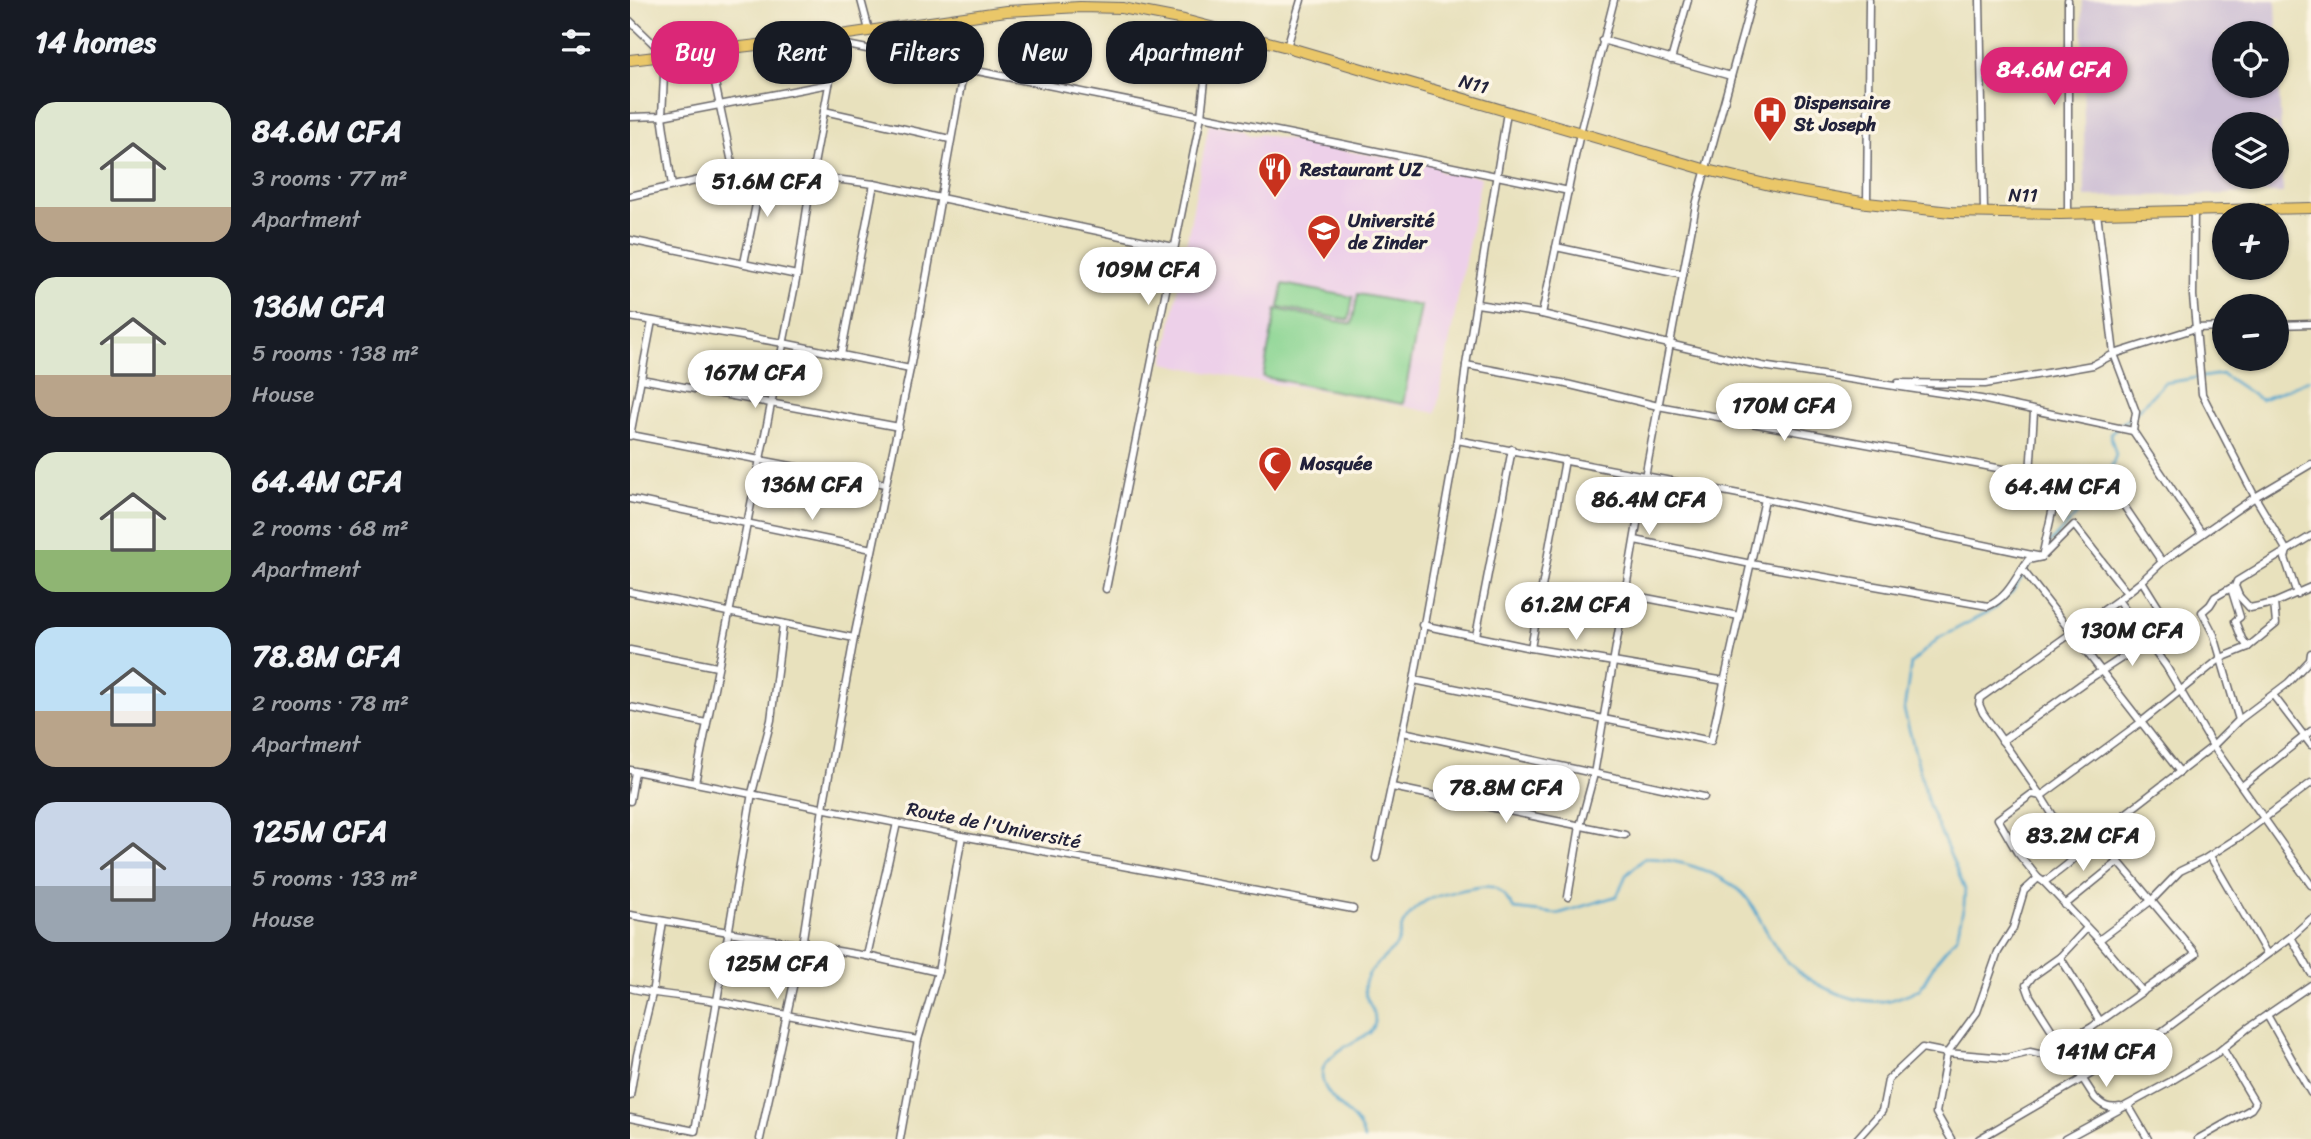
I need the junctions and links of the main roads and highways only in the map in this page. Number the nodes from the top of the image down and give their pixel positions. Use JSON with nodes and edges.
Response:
{"nodes":[{"id":1,"x":1062,"y":4,"type":"edge"},
{"id":2,"x":630,"y":60,"type":"edge"},
{"id":3,"x":2311,"y":208,"type":"edge"}],
"edges":[{"from":1,"to":2,"type":"main road","name":"N11"},
{"from":1,"to":3,"type":"main road","name":"N11"}]}
